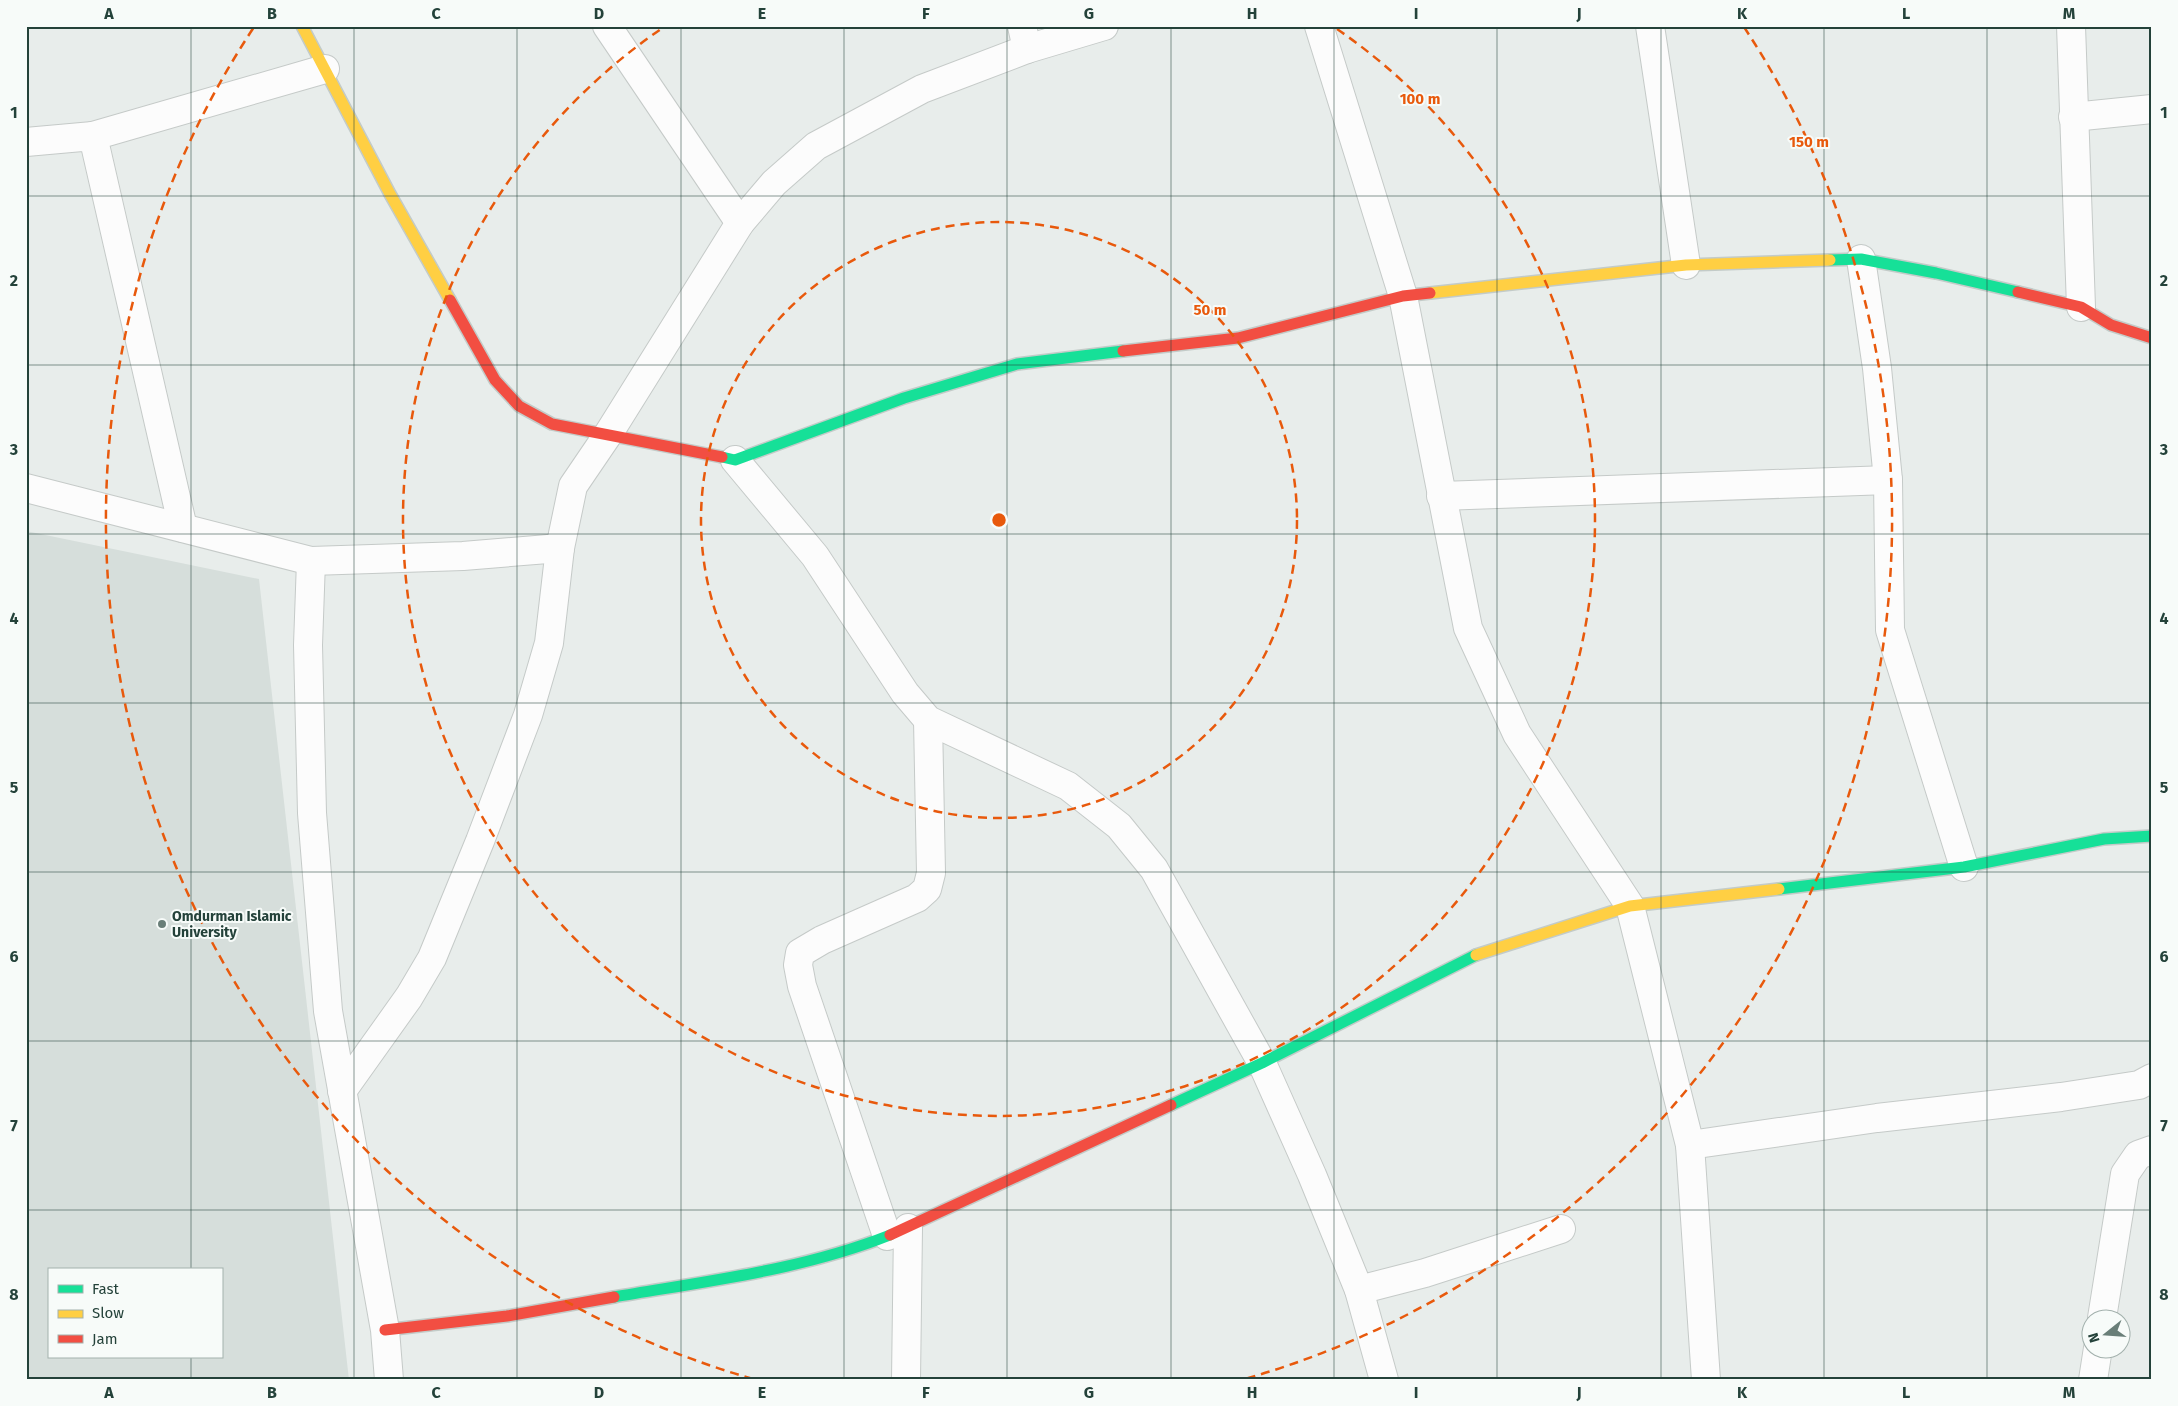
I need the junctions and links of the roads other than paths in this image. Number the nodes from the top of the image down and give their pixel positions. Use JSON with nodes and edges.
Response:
{"nodes":[{"id":1,"x":302,"y":26,"type":"edge"},
{"id":2,"x":607,"y":26,"type":"edge"},
{"id":3,"x":1104,"y":26,"type":"edge"},
{"id":4,"x":1319,"y":26,"type":"edge"},
{"id":5,"x":1650,"y":26,"type":"edge"},
{"id":6,"x":2070,"y":26,"type":"edge"},
{"id":7,"x":1025,"y":37,"type":"edge"},
{"id":8,"x":325,"y":70,"type":"junction"},
{"id":9,"x":2152,"y":109,"type":"edge"},
{"id":10,"x":2073,"y":117,"type":"junction"},
{"id":11,"x":93,"y":136,"type":"junction"},
{"id":12,"x":26,"y":142,"type":"edge"},
{"id":13,"x":740,"y":223,"type":"junction"},
{"id":14,"x":1861,"y":260,"type":"junction"},
{"id":15,"x":1686,"y":265,"type":"junction"},
{"id":16,"x":1403,"y":296,"type":"junction"},
{"id":17,"x":2081,"y":306,"type":"junction"},
{"id":18,"x":2152,"y":338,"type":"edge"},
{"id":19,"x":607,"y":436,"type":"junction"},
{"id":20,"x":735,"y":460,"type":"junction"},
{"id":21,"x":1888,"y":480,"type":"junction"},
{"id":22,"x":26,"y":488,"type":"edge"},
{"id":23,"x":1441,"y":496,"type":"junction"},
{"id":24,"x":183,"y":528,"type":"junction"},
{"id":25,"x":560,"y":548,"type":"junction"},
{"id":26,"x":312,"y":561,"type":"junction"},
{"id":27,"x":928,"y":720,"type":"junction"},
{"id":28,"x":2152,"y":836,"type":"edge"},
{"id":29,"x":1964,"y":867,"type":"junction"},
{"id":30,"x":1630,"y":906,"type":"junction"},
{"id":31,"x":1262,"y":1063,"type":"junction"},
{"id":32,"x":2152,"y":1078,"type":"edge"},
{"id":33,"x":342,"y":1091,"type":"junction"},
{"id":34,"x":1690,"y":1145,"type":"junction"},
{"id":35,"x":2152,"y":1150,"type":"edge"},
{"id":36,"x":1561,"y":1229,"type":"dead end"},
{"id":37,"x":898,"y":1232,"type":"junction"},
{"id":38,"x":1359,"y":1290,"type":"junction"},
{"id":39,"x":2104,"y":1308,"type":"edge"},
{"id":40,"x":385,"y":1330,"type":"junction"},
{"id":41,"x":2096,"y":1358,"type":"edge"},
{"id":42,"x":389,"y":1380,"type":"edge"},
{"id":43,"x":906,"y":1380,"type":"edge"},
{"id":44,"x":1384,"y":1380,"type":"edge"},
{"id":45,"x":1706,"y":1380,"type":"edge"},
{"id":46,"x":2093,"y":1380,"type":"edge"}],
"edges":[{"from":1,"to":8,"type":"street"},
{"from":2,"to":13,"type":"street"},
{"from":3,"to":7,"type":"street"},
{"from":4,"to":16,"type":"street"},
{"from":5,"to":15,"type":"street"},
{"from":6,"to":10,"type":"street"},
{"from":7,"to":13,"type":"street"},
{"from":8,"to":11,"type":"street"},
{"from":8,"to":19,"type":"street"},
{"from":9,"to":10,"type":"street"},
{"from":10,"to":17,"type":"street"},
{"from":11,"to":12,"type":"street"},
{"from":11,"to":24,"type":"street"},
{"from":13,"to":19,"type":"street"},
{"from":14,"to":15,"type":"street"},
{"from":14,"to":17,"type":"street"},
{"from":14,"to":21,"type":"street"},
{"from":15,"to":16,"type":"street"},
{"from":16,"to":20,"type":"street"},
{"from":16,"to":23,"type":"street"},
{"from":17,"to":18,"type":"street"},
{"from":19,"to":20,"type":"street"},
{"from":19,"to":25,"type":"street"},
{"from":20,"to":27,"type":"street"},
{"from":21,"to":23,"type":"street"},
{"from":21,"to":29,"type":"street"},
{"from":22,"to":24,"type":"street"},
{"from":23,"to":30,"type":"street"},
{"from":24,"to":26,"type":"street"},
{"from":25,"to":26,"type":"street"},
{"from":25,"to":33,"type":"street"},
{"from":26,"to":33,"type":"street"},
{"from":27,"to":31,"type":"street"},
{"from":27,"to":37,"type":"street"},
{"from":28,"to":29,"type":"street"},
{"from":29,"to":30,"type":"street"},
{"from":30,"to":31,"type":"street"},
{"from":30,"to":34,"type":"street"},
{"from":31,"to":37,"type":"street"},
{"from":31,"to":38,"type":"street"},
{"from":32,"to":34,"type":"street"},
{"from":33,"to":40,"type":"street"},
{"from":34,"to":45,"type":"street"},
{"from":35,"to":39,"type":"street"},
{"from":36,"to":38,"type":"street"},
{"from":37,"to":40,"type":"street"},
{"from":37,"to":43,"type":"street"},
{"from":38,"to":44,"type":"street"},
{"from":40,"to":42,"type":"street"},
{"from":41,"to":46,"type":"street"}]}
